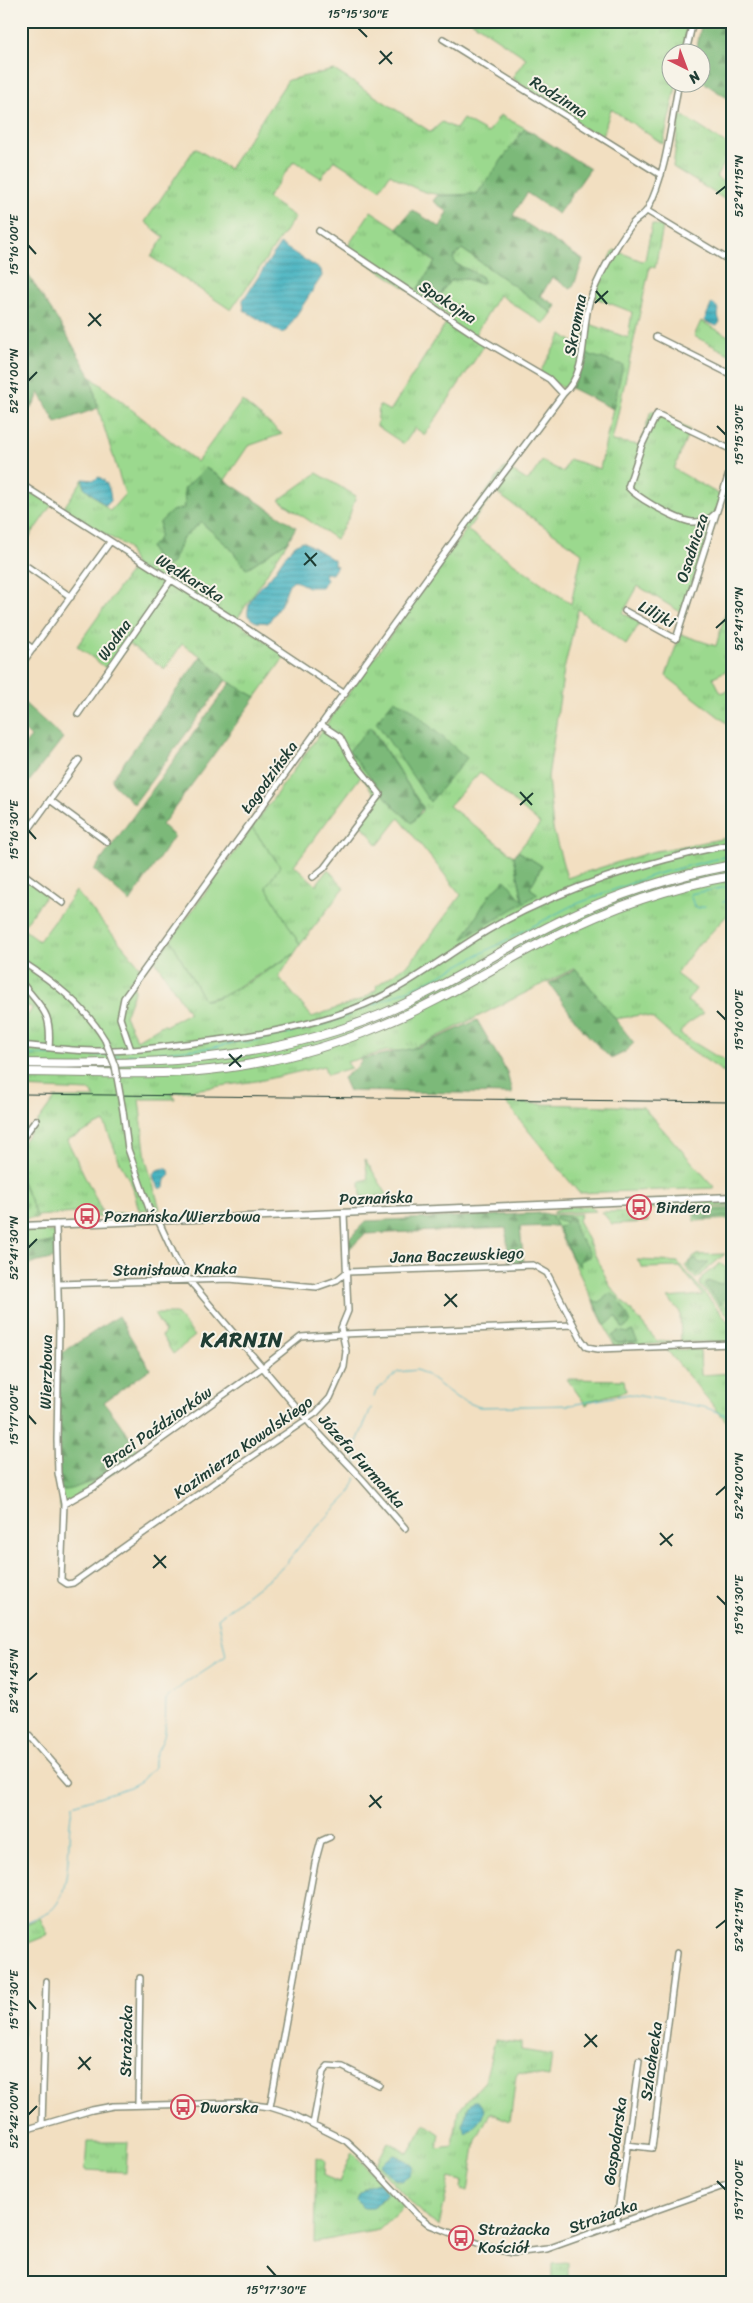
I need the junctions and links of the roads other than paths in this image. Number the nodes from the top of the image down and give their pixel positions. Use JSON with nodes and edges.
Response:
{"nodes":[{"id":1,"x":692,"y":21,"type":"edge"},
{"id":2,"x":444,"y":39,"type":"dead end"},
{"id":3,"x":688,"y":42,"type":"edge"},
{"id":4,"x":677,"y":92,"type":"edge"},
{"id":5,"x":660,"y":175,"type":"junction"},
{"id":6,"x":647,"y":211,"type":"junction"},
{"id":7,"x":319,"y":231,"type":"dead end"},
{"id":8,"x":732,"y":262,"type":"edge"},
{"id":9,"x":656,"y":337,"type":"dead end"},
{"id":10,"x":732,"y":375,"type":"edge"},
{"id":11,"x":563,"y":394,"type":"junction"},
{"id":12,"x":732,"y":450,"type":"edge"},
{"id":13,"x":732,"y":464,"type":"edge"},
{"id":14,"x":21,"y":484,"type":"edge"},
{"id":15,"x":716,"y":513,"type":"junction"},
{"id":16,"x":465,"y":525,"type":"joint"},
{"id":17,"x":110,"y":542,"type":"junction"},
{"id":18,"x":28,"y":567,"type":"dead end"},
{"id":19,"x":171,"y":580,"type":"junction"},
{"id":20,"x":70,"y":597,"type":"junction"},
{"id":21,"x":625,"y":611,"type":"dead end"},
{"id":22,"x":676,"y":639,"type":"joint"},
{"id":23,"x":21,"y":640,"type":"edge"},
{"id":24,"x":33,"y":649,"type":"junction"},
{"id":25,"x":21,"y":665,"type":"edge"},
{"id":26,"x":344,"y":694,"type":"junction"},
{"id":27,"x":78,"y":714,"type":"dead end"},
{"id":28,"x":322,"y":725,"type":"junction"},
{"id":29,"x":79,"y":760,"type":"dead end"},
{"id":30,"x":50,"y":800,"type":"junction"},
{"id":31,"x":21,"y":840,"type":"edge"},
{"id":32,"x":107,"y":842,"type":"dead end"},
{"id":33,"x":732,"y":844,"type":"edge"},
{"id":34,"x":732,"y":865,"type":"edge"},
{"id":35,"x":21,"y":872,"type":"edge"},
{"id":36,"x":732,"y":876,"type":"edge"},
{"id":37,"x":313,"y":877,"type":"dead end"},
{"id":38,"x":63,"y":903,"type":"dead end"},
{"id":39,"x":22,"y":964,"type":"edge"},
{"id":40,"x":21,"y":982,"type":"edge"},
{"id":41,"x":21,"y":1045,"type":"edge"},
{"id":42,"x":49,"y":1048,"type":"junction"},
{"id":43,"x":131,"y":1050,"type":"junction"},
{"id":44,"x":21,"y":1063,"type":"edge"},
{"id":45,"x":21,"y":1072,"type":"edge"},
{"id":46,"x":36,"y":1120,"type":"dead end"},
{"id":47,"x":21,"y":1140,"type":"edge"},
{"id":48,"x":732,"y":1197,"type":"edge"},
{"id":49,"x":344,"y":1213,"type":"junction"},
{"id":50,"x":155,"y":1220,"type":"junction"},
{"id":51,"x":56,"y":1224,"type":"junction"},
{"id":52,"x":21,"y":1226,"type":"edge"},
{"id":53,"x":347,"y":1272,"type":"junction"},
{"id":54,"x":189,"y":1280,"type":"junction"},
{"id":55,"x":58,"y":1284,"type":"junction"},
{"id":56,"x":573,"y":1326,"type":"junction"},
{"id":57,"x":342,"y":1334,"type":"junction"},
{"id":58,"x":732,"y":1344,"type":"edge"},
{"id":59,"x":263,"y":1367,"type":"junction"},
{"id":60,"x":306,"y":1419,"type":"junction"},
{"id":61,"x":64,"y":1504,"type":"junction"},
{"id":62,"x":405,"y":1528,"type":"dead end"},
{"id":63,"x":61,"y":1580,"type":"joint"},
{"id":64,"x":21,"y":1727,"type":"edge"},
{"id":65,"x":70,"y":1782,"type":"dead end"},
{"id":66,"x":330,"y":1837,"type":"dead end"},
{"id":67,"x":677,"y":1953,"type":"dead end"},
{"id":68,"x":140,"y":1978,"type":"dead end"},
{"id":69,"x":46,"y":1981,"type":"dead end"},
{"id":70,"x":639,"y":2062,"type":"dead end"},
{"id":71,"x":379,"y":2085,"type":"dead end"},
{"id":72,"x":138,"y":2105,"type":"junction"},
{"id":73,"x":270,"y":2106,"type":"junction"},
{"id":74,"x":313,"y":2124,"type":"junction"},
{"id":75,"x":42,"y":2125,"type":"junction"},
{"id":76,"x":21,"y":2131,"type":"edge"},
{"id":77,"x":627,"y":2145,"type":"junction"},
{"id":78,"x":732,"y":2183,"type":"edge"},
{"id":79,"x":618,"y":2224,"type":"junction"}],
"edges":[{"from":1,"to":3,"type":"street"},
{"from":2,"to":5,"type":"street","name":"Rodzinna"},
{"from":4,"to":5,"type":"street","name":"Skromna"},
{"from":5,"to":6,"type":"street","name":"Skromna"},
{"from":6,"to":8,"type":"street"},
{"from":6,"to":11,"type":"street","name":"Skromna"},
{"from":7,"to":11,"type":"street","name":"Spokojna"},
{"from":9,"to":10,"type":"street"},
{"from":11,"to":16,"type":"street","name":"Skromna"},
{"from":12,"to":15,"type":"street"},
{"from":13,"to":15,"type":"street","name":"Osadnicza"},
{"from":14,"to":17,"type":"street","name":"Wędkarska"},
{"from":15,"to":22,"type":"street","name":"Osadnicza"},
{"from":16,"to":26,"type":"street","name":"Łagodzińska"},
{"from":17,"to":19,"type":"street","name":"Wędkarska"},
{"from":17,"to":20,"type":"street"},
{"from":18,"to":20,"type":"street"},
{"from":19,"to":26,"type":"street","name":"Wędkarska"},
{"from":19,"to":27,"type":"street","name":"Wodna"},
{"from":20,"to":24,"type":"street"},
{"from":21,"to":22,"type":"street","name":"Lilijki"},
{"from":23,"to":24,"type":"street"},
{"from":24,"to":25,"type":"street"},
{"from":26,"to":28,"type":"street","name":"Łagodzińska"},
{"from":28,"to":37,"type":"street"},
{"from":28,"to":43,"type":"street","name":"Łagodzińska"},
{"from":29,"to":30,"type":"street"},
{"from":30,"to":31,"type":"street"},
{"from":30,"to":32,"type":"street"},
{"from":33,"to":43,"type":"street"},
{"from":34,"to":44,"type":"highway"},
{"from":35,"to":38,"type":"street"},
{"from":36,"to":45,"type":"highway"},
{"from":39,"to":50,"type":"street","name":"Józefa Furmanka","bridge":true},
{"from":40,"to":42,"type":"street"},
{"from":41,"to":42,"type":"street"},
{"from":42,"to":43,"type":"street"},
{"from":46,"to":47,"type":"street"},
{"from":48,"to":49,"type":"main road","name":"Poznańska"},
{"from":49,"to":50,"type":"main road","name":"Poznańska"},
{"from":49,"to":53,"type":"street","name":"Kazimierza Kowalskiego"},
{"from":50,"to":51,"type":"main road","name":"Poznańska"},
{"from":50,"to":54,"type":"street","name":"Józefa Furmanka"},
{"from":51,"to":52,"type":"main road","name":"Poznańska"},
{"from":51,"to":55,"type":"street","name":"Wierzbowa"},
{"from":53,"to":54,"type":"street","name":"Stanisława Knaka"},
{"from":53,"to":56,"type":"street","name":"Jana Baczewskiego"},
{"from":53,"to":57,"type":"street","name":"Kazimierza Kowalskiego"},
{"from":54,"to":55,"type":"street","name":"Stanisława Knaka"},
{"from":54,"to":59,"type":"street","name":"Józefa Furmanka"},
{"from":55,"to":61,"type":"street","name":"Wierzbowa"},
{"from":56,"to":57,"type":"street"},
{"from":56,"to":58,"type":"street","name":"Jana Baczewskiego"},
{"from":57,"to":59,"type":"street","name":"Braci Paździorków"},
{"from":57,"to":60,"type":"street","name":"Kazimierza Kowalskiego"},
{"from":59,"to":60,"type":"street","name":"Józefa Furmanka"},
{"from":59,"to":61,"type":"street","name":"Braci Paździorków"},
{"from":60,"to":62,"type":"street","name":"Józefa Furmanka"},
{"from":60,"to":63,"type":"street","name":"Kazimierza Kowalskiego"},
{"from":61,"to":63,"type":"street","name":"Wierzbowa"},
{"from":64,"to":65,"type":"street"},
{"from":66,"to":73,"type":"street"},
{"from":67,"to":77,"type":"street","name":"Szlachecka"},
{"from":68,"to":72,"type":"street","name":"Strażacka"},
{"from":69,"to":75,"type":"street"},
{"from":70,"to":77,"type":"street","name":"Gospodarska"},
{"from":71,"to":74,"type":"street"},
{"from":72,"to":73,"type":"street","name":"Strażacka"},
{"from":72,"to":75,"type":"street","name":"Strażacka"},
{"from":73,"to":74,"type":"street","name":"Strażacka"},
{"from":74,"to":79,"type":"street","name":"Strażacka"},
{"from":75,"to":76,"type":"street","name":"Strażacka"},
{"from":77,"to":79,"type":"street","name":"Gospodarska"},
{"from":78,"to":79,"type":"street","name":"Strażacka"}]}
